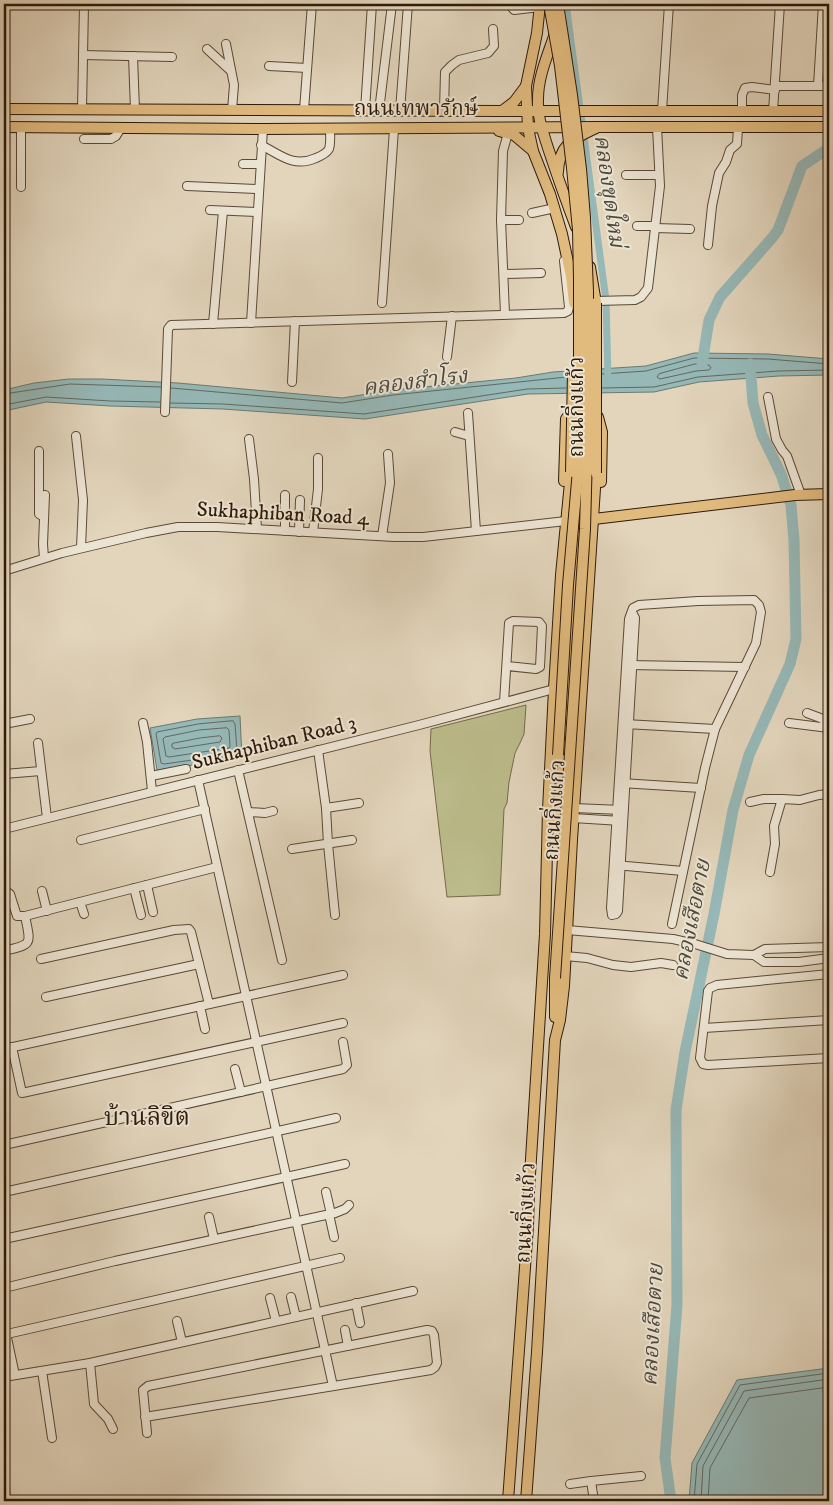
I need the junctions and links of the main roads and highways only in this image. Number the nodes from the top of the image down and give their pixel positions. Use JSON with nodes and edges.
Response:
{"nodes":[{"id":1,"x":559,"y":4,"type":"edge"},
{"id":2,"x":543,"y":5,"type":"edge"},
{"id":3,"x":526,"y":86,"type":"junction"},
{"id":4,"x":538,"y":92,"type":"junction"},
{"id":5,"x":4,"y":109,"type":"edge"},
{"id":6,"x":526,"y":111,"type":"junction"},
{"id":7,"x":538,"y":111,"type":"junction"},
{"id":8,"x":552,"y":111,"type":"junction"},
{"id":9,"x":829,"y":111,"type":"edge"},
{"id":10,"x":502,"y":112,"type":"junction"},
{"id":11,"x":4,"y":127,"type":"edge"},
{"id":12,"x":486,"y":127,"type":"junction"},
{"id":13,"x":547,"y":127,"type":"junction"},
{"id":14,"x":599,"y":127,"type":"junction"},
{"id":15,"x":829,"y":127,"type":"edge"},
{"id":16,"x":528,"y":128,"type":"junction"},
{"id":17,"x":533,"y":151,"type":"junction"},
{"id":18,"x":558,"y":180,"type":"junction"},
{"id":19,"x":570,"y":484,"type":"junction"},
{"id":20,"x":829,"y":494,"type":"edge"},
{"id":21,"x":594,"y":507,"type":"junction"},
{"id":22,"x":568,"y":510,"type":"junction"},
{"id":23,"x":594,"y":519,"type":"junction"},
{"id":24,"x":554,"y":814,"type":"junction"},
{"id":25,"x":548,"y":828,"type":"junction"},
{"id":26,"x":556,"y":1033,"type":"junction"},
{"id":27,"x":508,"y":1498,"type":"edge"},
{"id":28,"x":526,"y":1498,"type":"edge"}],
"edges":[{"from":1,"to":4,"type":"main road","name":"ถนนกิ่งแก้ว","bridge":true},
{"from":1,"to":26,"type":"main road","bridge":true},
{"from":2,"to":3,"type":"main road","name":"ถนนกิ่งแก้ว"},
{"from":2,"to":24,"type":"main road","bridge":true},
{"from":3,"to":6,"type":"main road","name":"ถนนกิ่งแก้ว"},
{"from":3,"to":10,"type":"main road"},
{"from":4,"to":7,"type":"main road","name":"ถนนกิ่งแก้ว"},
{"from":4,"to":8,"type":"main road"},
{"from":5,"to":10,"type":"main road","name":"ถนนเทพารักษ์"},
{"from":6,"to":7,"type":"main road","name":"ถนนเทพารักษ์"},
{"from":6,"to":10,"type":"main road","name":"ถนนเทพารักษ์"},
{"from":6,"to":16,"type":"main road","name":"ถนนกิ่งแก้ว"},
{"from":7,"to":8,"type":"main road","name":"ถนนเทพารักษ์"},
{"from":7,"to":13,"type":"main road","name":"ถนนกิ่งแก้ว"},
{"from":8,"to":9,"type":"main road","name":"ถนนเทพารักษ์","bridge":true},
{"from":11,"to":12,"type":"main road","name":"ถนนเทพารักษ์"},
{"from":12,"to":16,"type":"main road","name":"ถนนเทพารักษ์"},
{"from":12,"to":17,"type":"main road"},
{"from":13,"to":14,"type":"main road","name":"ถนนเทพารักษ์","bridge":true},
{"from":13,"to":16,"type":"main road","name":"ถนนเทพารักษ์"},
{"from":13,"to":18,"type":"main road","name":"ถนนกิ่งแก้ว"},
{"from":14,"to":15,"type":"main road","name":"ถนนเทพารักษ์"},
{"from":14,"to":18,"type":"main road"},
{"from":16,"to":17,"type":"main road","name":"ถนนกิ่งแก้ว"},
{"from":17,"to":19,"type":"main road","name":"ถนนกิ่งแก้ว","bridge":true},
{"from":18,"to":21,"type":"main road","name":"ถนนกิ่งแก้ว","bridge":true},
{"from":19,"to":22,"type":"main road","name":"ถนนกิ่งแก้ว"},
{"from":19,"to":24,"type":"main road"},
{"from":20,"to":23,"type":"main road"},
{"from":21,"to":22,"type":"main road"},
{"from":21,"to":23,"type":"main road","name":"ถนนกิ่งแก้ว"},
{"from":22,"to":25,"type":"main road","name":"ถนนกิ่งแก้ว"},
{"from":23,"to":26,"type":"main road","name":"ถนนกิ่งแก้ว"},
{"from":24,"to":25,"type":"main road"},
{"from":25,"to":27,"type":"main road","name":"ถนนกิ่งแก้ว"},
{"from":26,"to":28,"type":"main road","name":"ถนนกิ่งแก้ว"},
{"from":27,"to":28,"type":"main road"}]}
